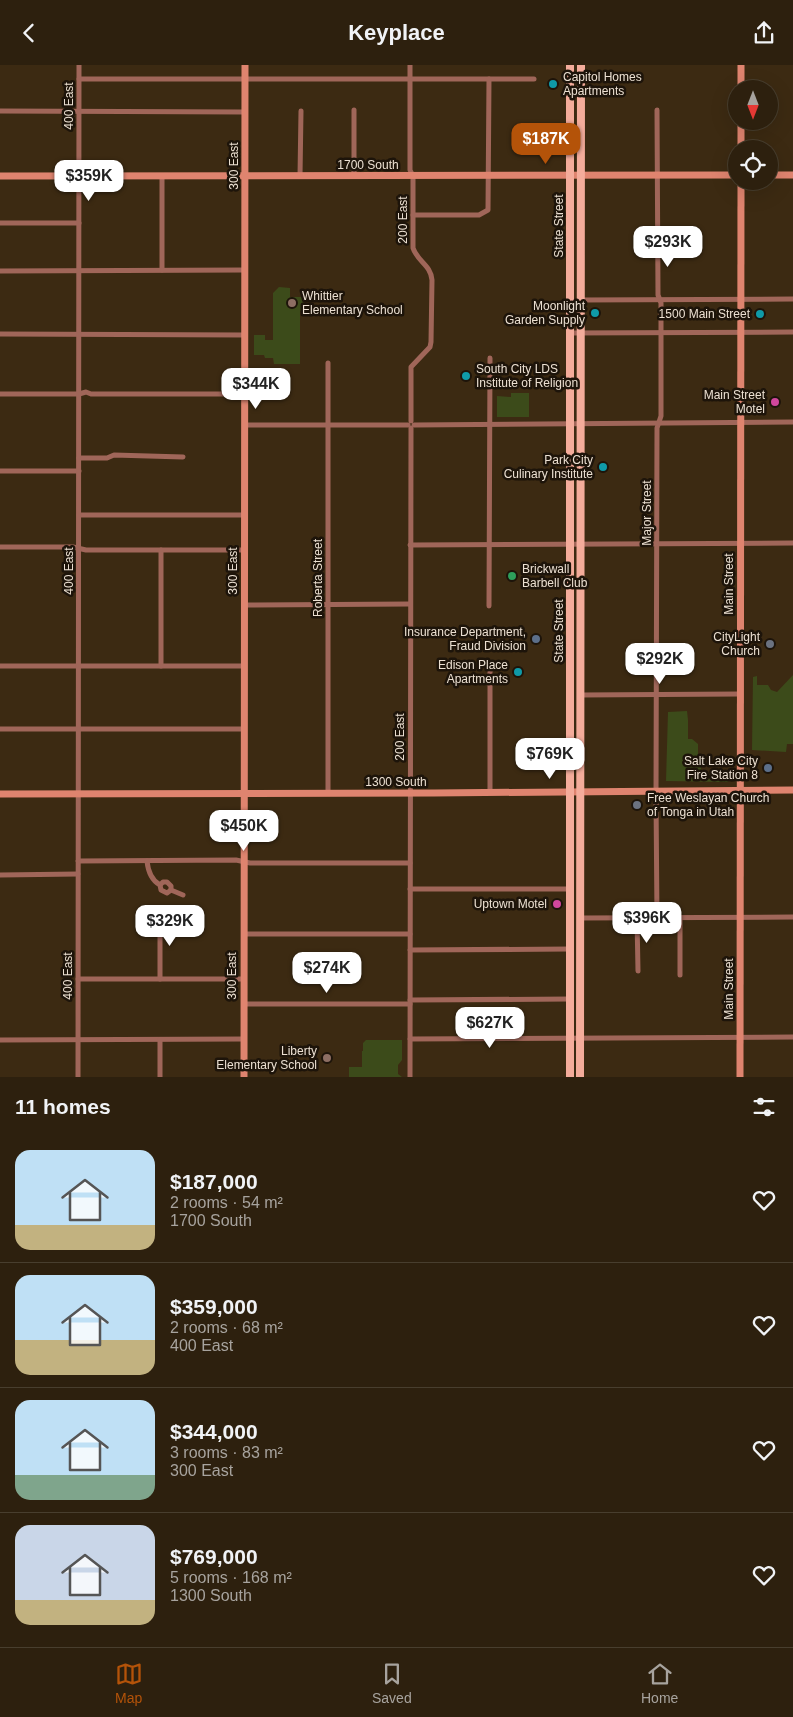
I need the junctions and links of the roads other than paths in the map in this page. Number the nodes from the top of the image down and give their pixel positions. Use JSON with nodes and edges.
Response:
{"nodes":[{"id":1,"x":79,"y":65,"type":"edge"},
{"id":2,"x":245,"y":65,"type":"edge"},
{"id":3,"x":410,"y":65,"type":"edge"},
{"id":4,"x":570,"y":65,"type":"edge"},
{"id":5,"x":580,"y":65,"type":"edge"},
{"id":6,"x":741,"y":65,"type":"edge"},
{"id":7,"x":79,"y":79,"type":"junction"},
{"id":8,"x":245,"y":79,"type":"junction"},
{"id":9,"x":410,"y":79,"type":"junction"},
{"id":10,"x":489,"y":79,"type":"junction"},
{"id":11,"x":534,"y":79,"type":"dead end"},
{"id":12,"x":741,"y":80,"type":"edge"},
{"id":13,"x":354,"y":110,"type":"dead end"},
{"id":14,"x":657,"y":110,"type":"dead end"},
{"id":15,"x":0,"y":111,"type":"edge"},
{"id":16,"x":79,"y":111,"type":"junction"},
{"id":17,"x":301,"y":111,"type":"dead end"},
{"id":18,"x":245,"y":112,"type":"junction"},
{"id":19,"x":728,"y":175,"type":"edge"},
{"id":20,"x":778,"y":175,"type":"edge"},
{"id":21,"x":793,"y":175,"type":"edge"},
{"id":22,"x":0,"y":176,"type":"edge"},
{"id":23,"x":79,"y":176,"type":"junction"},
{"id":24,"x":162,"y":176,"type":"junction"},
{"id":25,"x":245,"y":176,"type":"junction"},
{"id":26,"x":300,"y":176,"type":"junction"},
{"id":27,"x":354,"y":176,"type":"junction"},
{"id":28,"x":413,"y":176,"type":"junction"},
{"id":29,"x":489,"y":176,"type":"junction"},
{"id":30,"x":570,"y":176,"type":"junction"},
{"id":31,"x":580,"y":176,"type":"junction"},
{"id":32,"x":658,"y":176,"type":"junction"},
{"id":33,"x":741,"y":190,"type":"edge"},
{"id":34,"x":413,"y":215,"type":"junction"},
{"id":35,"x":0,"y":223,"type":"edge"},
{"id":36,"x":79,"y":223,"type":"junction"},
{"id":37,"x":162,"y":270,"type":"junction"},
{"id":38,"x":245,"y":270,"type":"junction"},
{"id":39,"x":0,"y":271,"type":"edge"},
{"id":40,"x":79,"y":271,"type":"junction"},
{"id":41,"x":660,"y":299,"type":"junction"},
{"id":42,"x":741,"y":299,"type":"junction"},
{"id":43,"x":793,"y":299,"type":"edge"},
{"id":44,"x":580,"y":300,"type":"junction"},
{"id":45,"x":570,"y":333,"type":"junction"},
{"id":46,"x":580,"y":333,"type":"junction"},
{"id":47,"x":661,"y":333,"type":"junction"},
{"id":48,"x":741,"y":333,"type":"junction"},
{"id":49,"x":793,"y":333,"type":"edge"},
{"id":50,"x":0,"y":334,"type":"edge"},
{"id":51,"x":79,"y":335,"type":"junction"},
{"id":52,"x":245,"y":335,"type":"junction"},
{"id":53,"x":490,"y":358,"type":"dead end"},
{"id":54,"x":328,"y":363,"type":"dead end"},
{"id":55,"x":0,"y":394,"type":"edge"},
{"id":56,"x":79,"y":394,"type":"junction"},
{"id":57,"x":245,"y":395,"type":"junction"},
{"id":58,"x":793,"y":422,"type":"edge"},
{"id":59,"x":570,"y":423,"type":"junction"},
{"id":60,"x":580,"y":423,"type":"junction"},
{"id":61,"x":659,"y":423,"type":"junction"},
{"id":62,"x":740,"y":423,"type":"junction"},
{"id":63,"x":490,"y":424,"type":"junction"},
{"id":64,"x":245,"y":425,"type":"junction"},
{"id":65,"x":328,"y":425,"type":"junction"},
{"id":66,"x":411,"y":425,"type":"junction"},
{"id":67,"x":79,"y":457,"type":"junction"},
{"id":68,"x":182,"y":457,"type":"dead end"},
{"id":69,"x":0,"y":471,"type":"edge"},
{"id":70,"x":79,"y":471,"type":"junction"},
{"id":71,"x":79,"y":515,"type":"junction"},
{"id":72,"x":245,"y":515,"type":"junction"},
{"id":73,"x":580,"y":543,"type":"junction"},
{"id":74,"x":657,"y":543,"type":"junction"},
{"id":75,"x":740,"y":543,"type":"junction"},
{"id":76,"x":793,"y":543,"type":"edge"},
{"id":77,"x":490,"y":544,"type":"junction"},
{"id":78,"x":570,"y":544,"type":"junction"},
{"id":79,"x":410,"y":545,"type":"junction"},
{"id":80,"x":0,"y":547,"type":"edge"},
{"id":81,"x":79,"y":548,"type":"junction"},
{"id":82,"x":161,"y":550,"type":"junction"},
{"id":83,"x":244,"y":550,"type":"junction"},
{"id":84,"x":410,"y":604,"type":"junction"},
{"id":85,"x":244,"y":605,"type":"junction"},
{"id":86,"x":328,"y":605,"type":"junction"},
{"id":87,"x":490,"y":606,"type":"dead end"},
{"id":88,"x":0,"y":666,"type":"edge"},
{"id":89,"x":79,"y":666,"type":"junction"},
{"id":90,"x":161,"y":666,"type":"junction"},
{"id":91,"x":244,"y":666,"type":"junction"},
{"id":92,"x":490,"y":667,"type":"dead end"},
{"id":93,"x":580,"y":695,"type":"junction"},
{"id":94,"x":657,"y":695,"type":"junction"},
{"id":95,"x":740,"y":695,"type":"junction"},
{"id":96,"x":0,"y":729,"type":"edge"},
{"id":97,"x":80,"y":729,"type":"junction"},
{"id":98,"x":244,"y":729,"type":"junction"},
{"id":99,"x":656,"y":790,"type":"junction"},
{"id":100,"x":740,"y":790,"type":"junction"},
{"id":101,"x":793,"y":790,"type":"edge"},
{"id":102,"x":490,"y":791,"type":"junction"},
{"id":103,"x":570,"y":791,"type":"junction"},
{"id":104,"x":580,"y":791,"type":"junction"},
{"id":105,"x":0,"y":793,"type":"edge"},
{"id":106,"x":79,"y":793,"type":"junction"},
{"id":107,"x":244,"y":793,"type":"junction"},
{"id":108,"x":328,"y":793,"type":"junction"},
{"id":109,"x":410,"y":793,"type":"junction"},
{"id":110,"x":78,"y":861,"type":"junction"},
{"id":111,"x":147,"y":861,"type":"junction"},
{"id":112,"x":244,"y":862,"type":"junction"},
{"id":113,"x":410,"y":863,"type":"junction"},
{"id":114,"x":0,"y":875,"type":"edge"},
{"id":115,"x":78,"y":875,"type":"junction"},
{"id":116,"x":410,"y":889,"type":"junction"},
{"id":117,"x":570,"y":889,"type":"junction"},
{"id":118,"x":183,"y":895,"type":"dead end"},
{"id":119,"x":570,"y":904,"type":"junction"},
{"id":120,"x":160,"y":915,"type":"dead end"},
{"id":121,"x":793,"y":917,"type":"edge"},
{"id":122,"x":580,"y":918,"type":"junction"},
{"id":123,"x":637,"y":918,"type":"junction"},
{"id":124,"x":657,"y":918,"type":"junction"},
{"id":125,"x":680,"y":918,"type":"junction"},
{"id":126,"x":740,"y":918,"type":"junction"},
{"id":127,"x":410,"y":933,"type":"junction"},
{"id":128,"x":244,"y":934,"type":"junction"},
{"id":129,"x":570,"y":949,"type":"junction"},
{"id":130,"x":410,"y":950,"type":"junction"},
{"id":131,"x":580,"y":970,"type":"junction"},
{"id":132,"x":638,"y":971,"type":"dead end"},
{"id":133,"x":680,"y":975,"type":"dead end"},
{"id":134,"x":78,"y":979,"type":"junction"},
{"id":135,"x":160,"y":979,"type":"junction"},
{"id":136,"x":244,"y":979,"type":"junction"},
{"id":137,"x":570,"y":999,"type":"junction"},
{"id":138,"x":410,"y":1002,"type":"junction"},
{"id":139,"x":244,"y":1004,"type":"junction"},
{"id":140,"x":793,"y":1037,"type":"edge"},
{"id":141,"x":740,"y":1038,"type":"junction"},
{"id":142,"x":160,"y":1039,"type":"junction"},
{"id":143,"x":244,"y":1039,"type":"junction"},
{"id":144,"x":410,"y":1039,"type":"junction"},
{"id":145,"x":570,"y":1039,"type":"junction"},
{"id":146,"x":580,"y":1039,"type":"junction"},
{"id":147,"x":0,"y":1040,"type":"edge"},
{"id":148,"x":78,"y":1040,"type":"junction"},
{"id":149,"x":78,"y":1077,"type":"edge"},
{"id":150,"x":160,"y":1077,"type":"edge"},
{"id":151,"x":244,"y":1077,"type":"edge"},
{"id":152,"x":410,"y":1077,"type":"edge"},
{"id":153,"x":570,"y":1077,"type":"edge"},
{"id":154,"x":580,"y":1077,"type":"edge"},
{"id":155,"x":740,"y":1077,"type":"edge"}],
"edges":[{"from":1,"to":7,"type":"street","name":"400 East"},
{"from":2,"to":8,"type":"street","name":"300 East"},
{"from":3,"to":9,"type":"street","name":"200 East"},
{"from":4,"to":30,"type":"main road","name":"State Street"},
{"from":5,"to":31,"type":"main road","name":"State Street"},
{"from":6,"to":12,"type":"street"},
{"from":7,"to":8,"type":"street"},
{"from":7,"to":16,"type":"street","name":"400 East"},
{"from":8,"to":9,"type":"street"},
{"from":8,"to":18,"type":"street","name":"300 East"},
{"from":9,"to":10,"type":"street"},
{"from":9,"to":28,"type":"street","name":"200 East"},
{"from":10,"to":11,"type":"street"},
{"from":10,"to":29,"type":"street"},
{"from":13,"to":27,"type":"street"},
{"from":14,"to":32,"type":"street","name":"Major Street"},
{"from":15,"to":16,"type":"street"},
{"from":16,"to":18,"type":"street"},
{"from":16,"to":23,"type":"street","name":"400 East"},
{"from":17,"to":26,"type":"street"},
{"from":18,"to":25,"type":"street","name":"300 East"},
{"from":19,"to":32,"type":"street","name":"1700 South"},
{"from":20,"to":21,"type":"street"},
{"from":22,"to":23,"type":"street","name":"1700 South"},
{"from":23,"to":24,"type":"street","name":"1700 South"},
{"from":23,"to":36,"type":"street","name":"400 East"},
{"from":24,"to":25,"type":"street","name":"1700 South"},
{"from":24,"to":37,"type":"street"},
{"from":25,"to":26,"type":"street","name":"1700 South"},
{"from":25,"to":38,"type":"street","name":"300 East"},
{"from":26,"to":27,"type":"street","name":"1700 South"},
{"from":27,"to":28,"type":"street","name":"1700 South"},
{"from":28,"to":29,"type":"street","name":"1700 South"},
{"from":28,"to":34,"type":"street","name":"200 East"},
{"from":29,"to":30,"type":"street","name":"1700 South"},
{"from":29,"to":34,"type":"street"},
{"from":30,"to":31,"type":"street","name":"1700 South"},
{"from":30,"to":45,"type":"main road","name":"State Street"},
{"from":31,"to":32,"type":"street","name":"1700 South"},
{"from":31,"to":44,"type":"main road","name":"State Street"},
{"from":32,"to":41,"type":"street","name":"Major Street"},
{"from":33,"to":42,"type":"street","name":"Main Street"},
{"from":34,"to":66,"type":"street","name":"200 East"},
{"from":35,"to":36,"type":"street"},
{"from":36,"to":40,"type":"street","name":"400 East"},
{"from":37,"to":38,"type":"street"},
{"from":37,"to":40,"type":"street"},
{"from":38,"to":52,"type":"street","name":"300 East"},
{"from":39,"to":40,"type":"street"},
{"from":40,"to":51,"type":"street","name":"400 East"},
{"from":41,"to":42,"type":"street"},
{"from":41,"to":44,"type":"street"},
{"from":41,"to":47,"type":"street","name":"Major Street"},
{"from":42,"to":43,"type":"street"},
{"from":42,"to":48,"type":"street","name":"Main Street"},
{"from":44,"to":46,"type":"main road","name":"State Street"},
{"from":45,"to":46,"type":"street"},
{"from":45,"to":59,"type":"main road","name":"State Street"},
{"from":46,"to":47,"type":"street"},
{"from":46,"to":60,"type":"main road","name":"State Street"},
{"from":47,"to":48,"type":"street"},
{"from":47,"to":61,"type":"street","name":"Major Street"},
{"from":48,"to":49,"type":"street"},
{"from":48,"to":62,"type":"street","name":"Main Street"},
{"from":50,"to":51,"type":"street"},
{"from":51,"to":52,"type":"street"},
{"from":51,"to":56,"type":"street","name":"400 East"},
{"from":52,"to":57,"type":"street","name":"300 East"},
{"from":53,"to":63,"type":"street"},
{"from":54,"to":65,"type":"street","name":"Roberta Street"},
{"from":55,"to":56,"type":"street"},
{"from":56,"to":57,"type":"street"},
{"from":56,"to":67,"type":"street","name":"400 East"},
{"from":57,"to":64,"type":"street","name":"300 East"},
{"from":58,"to":62,"type":"street"},
{"from":59,"to":60,"type":"street"},
{"from":59,"to":63,"type":"street"},
{"from":59,"to":78,"type":"main road","name":"State Street"},
{"from":60,"to":61,"type":"street"},
{"from":60,"to":73,"type":"main road","name":"State Street"},
{"from":61,"to":62,"type":"street"},
{"from":61,"to":74,"type":"street","name":"Major Street"},
{"from":62,"to":75,"type":"street","name":"Main Street"},
{"from":63,"to":66,"type":"street"},
{"from":63,"to":77,"type":"street"},
{"from":64,"to":65,"type":"street"},
{"from":64,"to":72,"type":"street","name":"300 East"},
{"from":65,"to":66,"type":"street"},
{"from":65,"to":86,"type":"street","name":"Roberta Street"},
{"from":66,"to":79,"type":"street","name":"200 East"},
{"from":67,"to":68,"type":"street"},
{"from":67,"to":70,"type":"street","name":"400 East"},
{"from":69,"to":70,"type":"street"},
{"from":70,"to":71,"type":"street","name":"400 East"},
{"from":71,"to":72,"type":"street"},
{"from":71,"to":81,"type":"street","name":"400 East"},
{"from":72,"to":83,"type":"street","name":"300 East"},
{"from":73,"to":74,"type":"street"},
{"from":73,"to":78,"type":"street"},
{"from":73,"to":93,"type":"main road","name":"State Street"},
{"from":74,"to":75,"type":"street"},
{"from":74,"to":94,"type":"street","name":"Major Street"},
{"from":75,"to":76,"type":"street"},
{"from":75,"to":95,"type":"street","name":"Main Street"},
{"from":77,"to":78,"type":"street"},
{"from":77,"to":79,"type":"street"},
{"from":77,"to":87,"type":"street"},
{"from":78,"to":103,"type":"main road","name":"State Street"},
{"from":79,"to":84,"type":"street","name":"200 East"},
{"from":80,"to":81,"type":"street"},
{"from":81,"to":82,"type":"street"},
{"from":81,"to":89,"type":"street","name":"400 East"},
{"from":82,"to":83,"type":"street"},
{"from":82,"to":90,"type":"street"},
{"from":83,"to":85,"type":"street","name":"300 East"},
{"from":84,"to":86,"type":"street"},
{"from":84,"to":109,"type":"street","name":"200 East"},
{"from":85,"to":86,"type":"street"},
{"from":85,"to":91,"type":"street","name":"300 East"},
{"from":86,"to":108,"type":"street","name":"Roberta Street"},
{"from":88,"to":89,"type":"street"},
{"from":89,"to":90,"type":"street"},
{"from":89,"to":97,"type":"street","name":"400 East"},
{"from":90,"to":91,"type":"street"},
{"from":91,"to":98,"type":"street","name":"300 East"},
{"from":92,"to":102,"type":"street"},
{"from":93,"to":94,"type":"street"},
{"from":93,"to":104,"type":"main road","name":"State Street"},
{"from":94,"to":95,"type":"street"},
{"from":94,"to":99,"type":"street","name":"Major Street"},
{"from":95,"to":100,"type":"street","name":"Main Street"},
{"from":96,"to":97,"type":"street"},
{"from":97,"to":98,"type":"street"},
{"from":97,"to":106,"type":"street","name":"400 East"},
{"from":98,"to":107,"type":"street","name":"300 East"},
{"from":99,"to":100,"type":"street","name":"1300 South"},
{"from":99,"to":104,"type":"street","name":"1300 South"},
{"from":99,"to":124,"type":"street","name":"Major Street"},
{"from":100,"to":101,"type":"street","name":"1300 South"},
{"from":100,"to":126,"type":"street","name":"Main Street"},
{"from":102,"to":103,"type":"street","name":"1300 South"},
{"from":102,"to":109,"type":"street","name":"1300 South"},
{"from":103,"to":104,"type":"street","name":"1300 South"},
{"from":103,"to":117,"type":"main road","name":"State Street"},
{"from":104,"to":122,"type":"main road","name":"State Street"},
{"from":105,"to":106,"type":"street","name":"1300 South"},
{"from":106,"to":107,"type":"street","name":"1300 South"},
{"from":106,"to":110,"type":"street","name":"400 East"},
{"from":107,"to":108,"type":"street","name":"1300 South"},
{"from":107,"to":112,"type":"street","name":"300 East"},
{"from":108,"to":109,"type":"street","name":"1300 South"},
{"from":109,"to":113,"type":"street","name":"200 East"},
{"from":110,"to":111,"type":"street"},
{"from":110,"to":115,"type":"street","name":"400 East"},
{"from":111,"to":112,"type":"street"},
{"from":111,"to":118,"type":"street"},
{"from":112,"to":113,"type":"street"},
{"from":112,"to":128,"type":"street","name":"300 East"},
{"from":113,"to":116,"type":"street","name":"200 East"},
{"from":114,"to":115,"type":"street"},
{"from":115,"to":134,"type":"street","name":"400 East"},
{"from":116,"to":117,"type":"street"},
{"from":116,"to":127,"type":"street","name":"200 East"},
{"from":117,"to":119,"type":"main road","name":"State Street"},
{"from":119,"to":122,"type":"main road"},
{"from":119,"to":129,"type":"main road","name":"State Street"},
{"from":120,"to":135,"type":"street"},
{"from":121,"to":126,"type":"street"},
{"from":122,"to":123,"type":"street"},
{"from":122,"to":131,"type":"main road","name":"State Street"},
{"from":123,"to":124,"type":"street"},
{"from":123,"to":132,"type":"street"},
{"from":124,"to":125,"type":"street"},
{"from":125,"to":126,"type":"street"},
{"from":125,"to":133,"type":"street"},
{"from":126,"to":141,"type":"street","name":"Main Street"},
{"from":127,"to":128,"type":"street"},
{"from":127,"to":130,"type":"street","name":"200 East"},
{"from":128,"to":136,"type":"street","name":"300 East"},
{"from":129,"to":130,"type":"street"},
{"from":129,"to":131,"type":"main road"},
{"from":129,"to":137,"type":"main road","name":"State Street"},
{"from":130,"to":138,"type":"street","name":"200 East"},
{"from":131,"to":146,"type":"main road","name":"State Street"},
{"from":134,"to":135,"type":"street"},
{"from":134,"to":148,"type":"street","name":"400 East"},
{"from":135,"to":136,"type":"street"},
{"from":136,"to":139,"type":"street","name":"300 East"},
{"from":137,"to":138,"type":"street"},
{"from":137,"to":145,"type":"main road","name":"State Street"},
{"from":138,"to":139,"type":"street"},
{"from":138,"to":144,"type":"street","name":"200 East"},
{"from":139,"to":143,"type":"street","name":"300 East"},
{"from":140,"to":141,"type":"street"},
{"from":141,"to":146,"type":"street"},
{"from":141,"to":155,"type":"street","name":"Main Street"},
{"from":142,"to":143,"type":"street"},
{"from":142,"to":148,"type":"street"},
{"from":142,"to":150,"type":"street"},
{"from":143,"to":151,"type":"street","name":"300 East"},
{"from":144,"to":145,"type":"street"},
{"from":144,"to":152,"type":"street","name":"200 East"},
{"from":145,"to":146,"type":"street"},
{"from":145,"to":153,"type":"main road","name":"State Street"},
{"from":146,"to":154,"type":"main road","name":"State Street"},
{"from":147,"to":148,"type":"street"},
{"from":148,"to":149,"type":"street","name":"400 East"}]}
